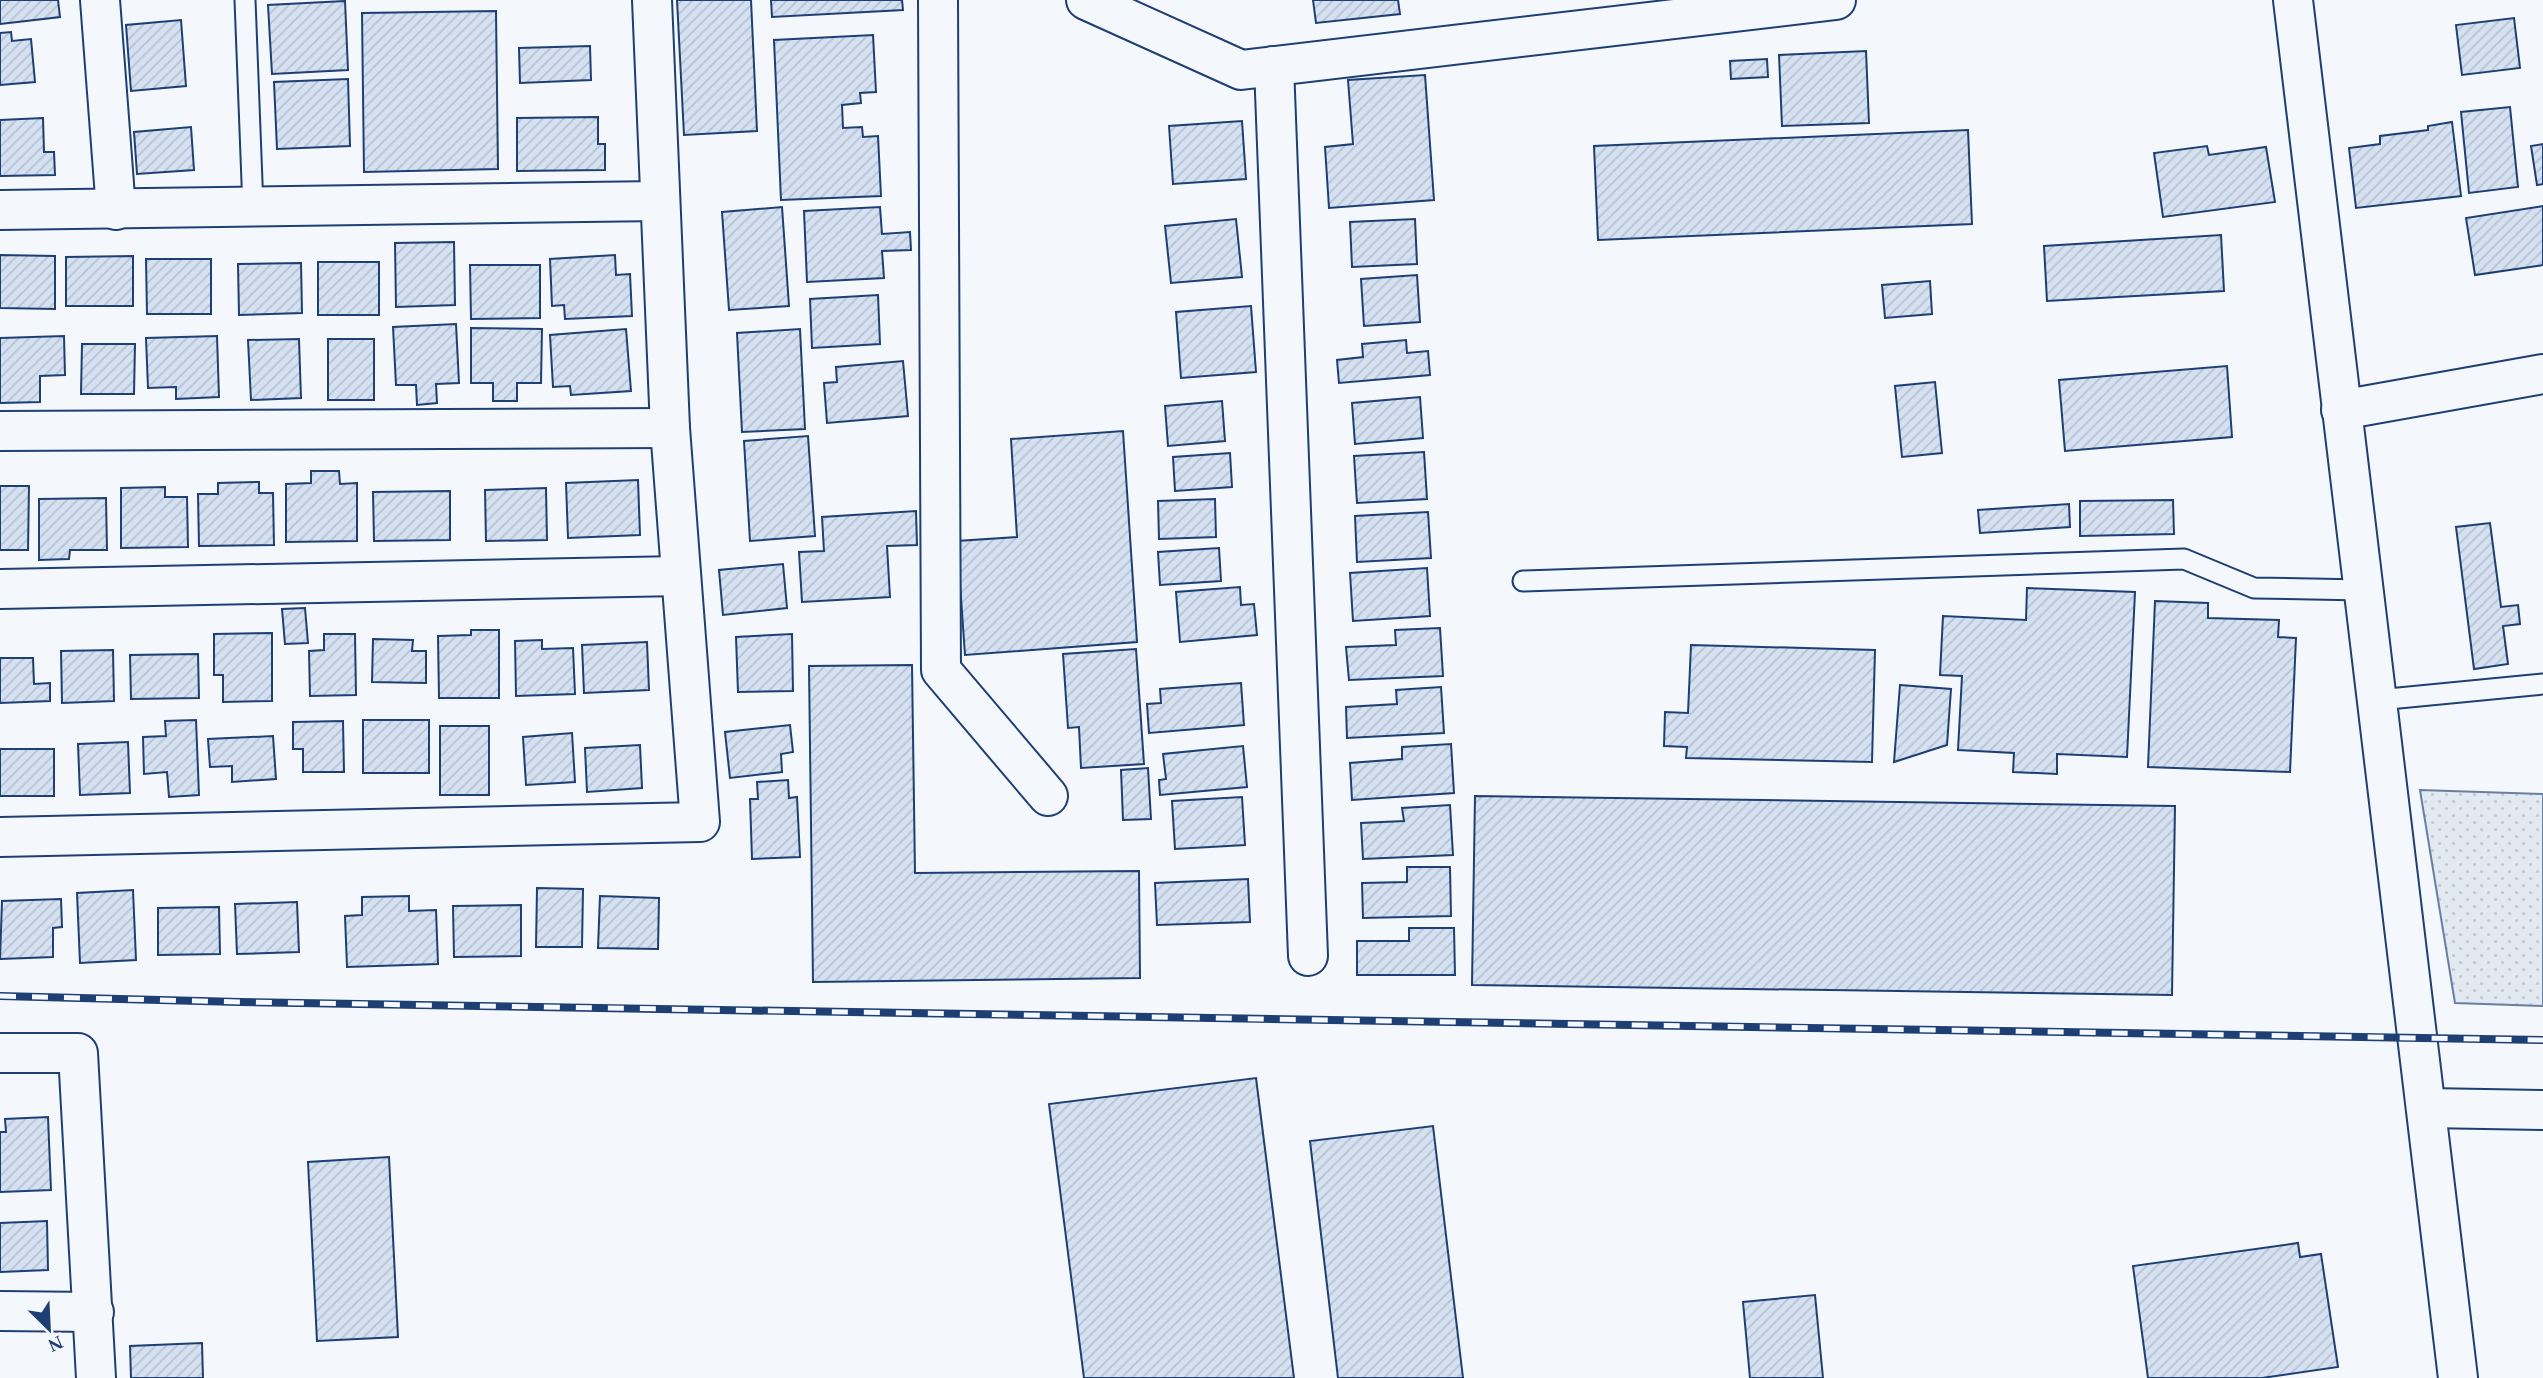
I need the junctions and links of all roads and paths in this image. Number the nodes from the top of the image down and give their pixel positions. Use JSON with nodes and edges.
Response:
{"nodes":[{"id":1,"x":100,"y":0,"type":"edge"},
{"id":2,"x":245,"y":0,"type":"edge"},
{"id":3,"x":652,"y":0,"type":"edge"},
{"id":4,"x":938,"y":0,"type":"edge"},
{"id":5,"x":1087,"y":0,"type":"edge"},
{"id":6,"x":1836,"y":0,"type":"edge"},
{"id":7,"x":2293,"y":0,"type":"edge"},
{"id":8,"x":1274,"y":66,"type":"junction"},
{"id":9,"x":660,"y":201,"type":"junction"},
{"id":10,"x":253,"y":208,"type":"junction"},
{"id":11,"x":0,"y":210,"type":"edge"},
{"id":12,"x":116,"y":210,"type":"junction"},
{"id":13,"x":2543,"y":374,"type":"edge"},
{"id":14,"x":2341,"y":410,"type":"junction"},
{"id":15,"x":670,"y":428,"type":"junction"},
{"id":16,"x":0,"y":431,"type":"edge"},
{"id":17,"x":681,"y":576,"type":"junction"},
{"id":18,"x":1523,"y":581,"type":"dead end"},
{"id":19,"x":0,"y":589,"type":"edge"},
{"id":20,"x":2364,"y":590,"type":"junction"},
{"id":21,"x":2543,"y":684,"type":"edge"},
{"id":22,"x":2378,"y":700,"type":"junction"},
{"id":23,"x":1048,"y":796,"type":"dead end"},
{"id":24,"x":0,"y":837,"type":"edge"},
{"id":25,"x":1308,"y":956,"type":"dead end"},
{"id":26,"x":0,"y":1053,"type":"edge"},
{"id":27,"x":2427,"y":1108,"type":"junction"},
{"id":28,"x":2543,"y":1110,"type":"edge"},
{"id":29,"x":0,"y":1311,"type":"edge"},
{"id":30,"x":94,"y":1312,"type":"junction"},
{"id":31,"x":96,"y":1378,"type":"edge"},
{"id":32,"x":2458,"y":1378,"type":"edge"}],
"edges":[{"from":1,"to":12,"type":"street"},
{"from":2,"to":10,"type":"lane"},
{"from":3,"to":9,"type":"street"},
{"from":4,"to":23,"type":"street"},
{"from":5,"to":8,"type":"street"},
{"from":6,"to":8,"type":"street"},
{"from":7,"to":14,"type":"street"},
{"from":8,"to":25,"type":"street"},
{"from":9,"to":10,"type":"street"},
{"from":9,"to":15,"type":"street"},
{"from":10,"to":12,"type":"street"},
{"from":11,"to":12,"type":"street"},
{"from":13,"to":14,"type":"street"},
{"from":14,"to":20,"type":"street"},
{"from":15,"to":16,"type":"street"},
{"from":15,"to":17,"type":"street"},
{"from":17,"to":19,"type":"street"},
{"from":17,"to":24,"type":"street"},
{"from":18,"to":20,"type":"lane"},
{"from":20,"to":22,"type":"street"},
{"from":21,"to":22,"type":"lane"},
{"from":22,"to":27,"type":"street"},
{"from":26,"to":30,"type":"street"},
{"from":27,"to":28,"type":"street"},
{"from":27,"to":32,"type":"street"},
{"from":29,"to":30,"type":"street"},
{"from":30,"to":31,"type":"street"}]}
